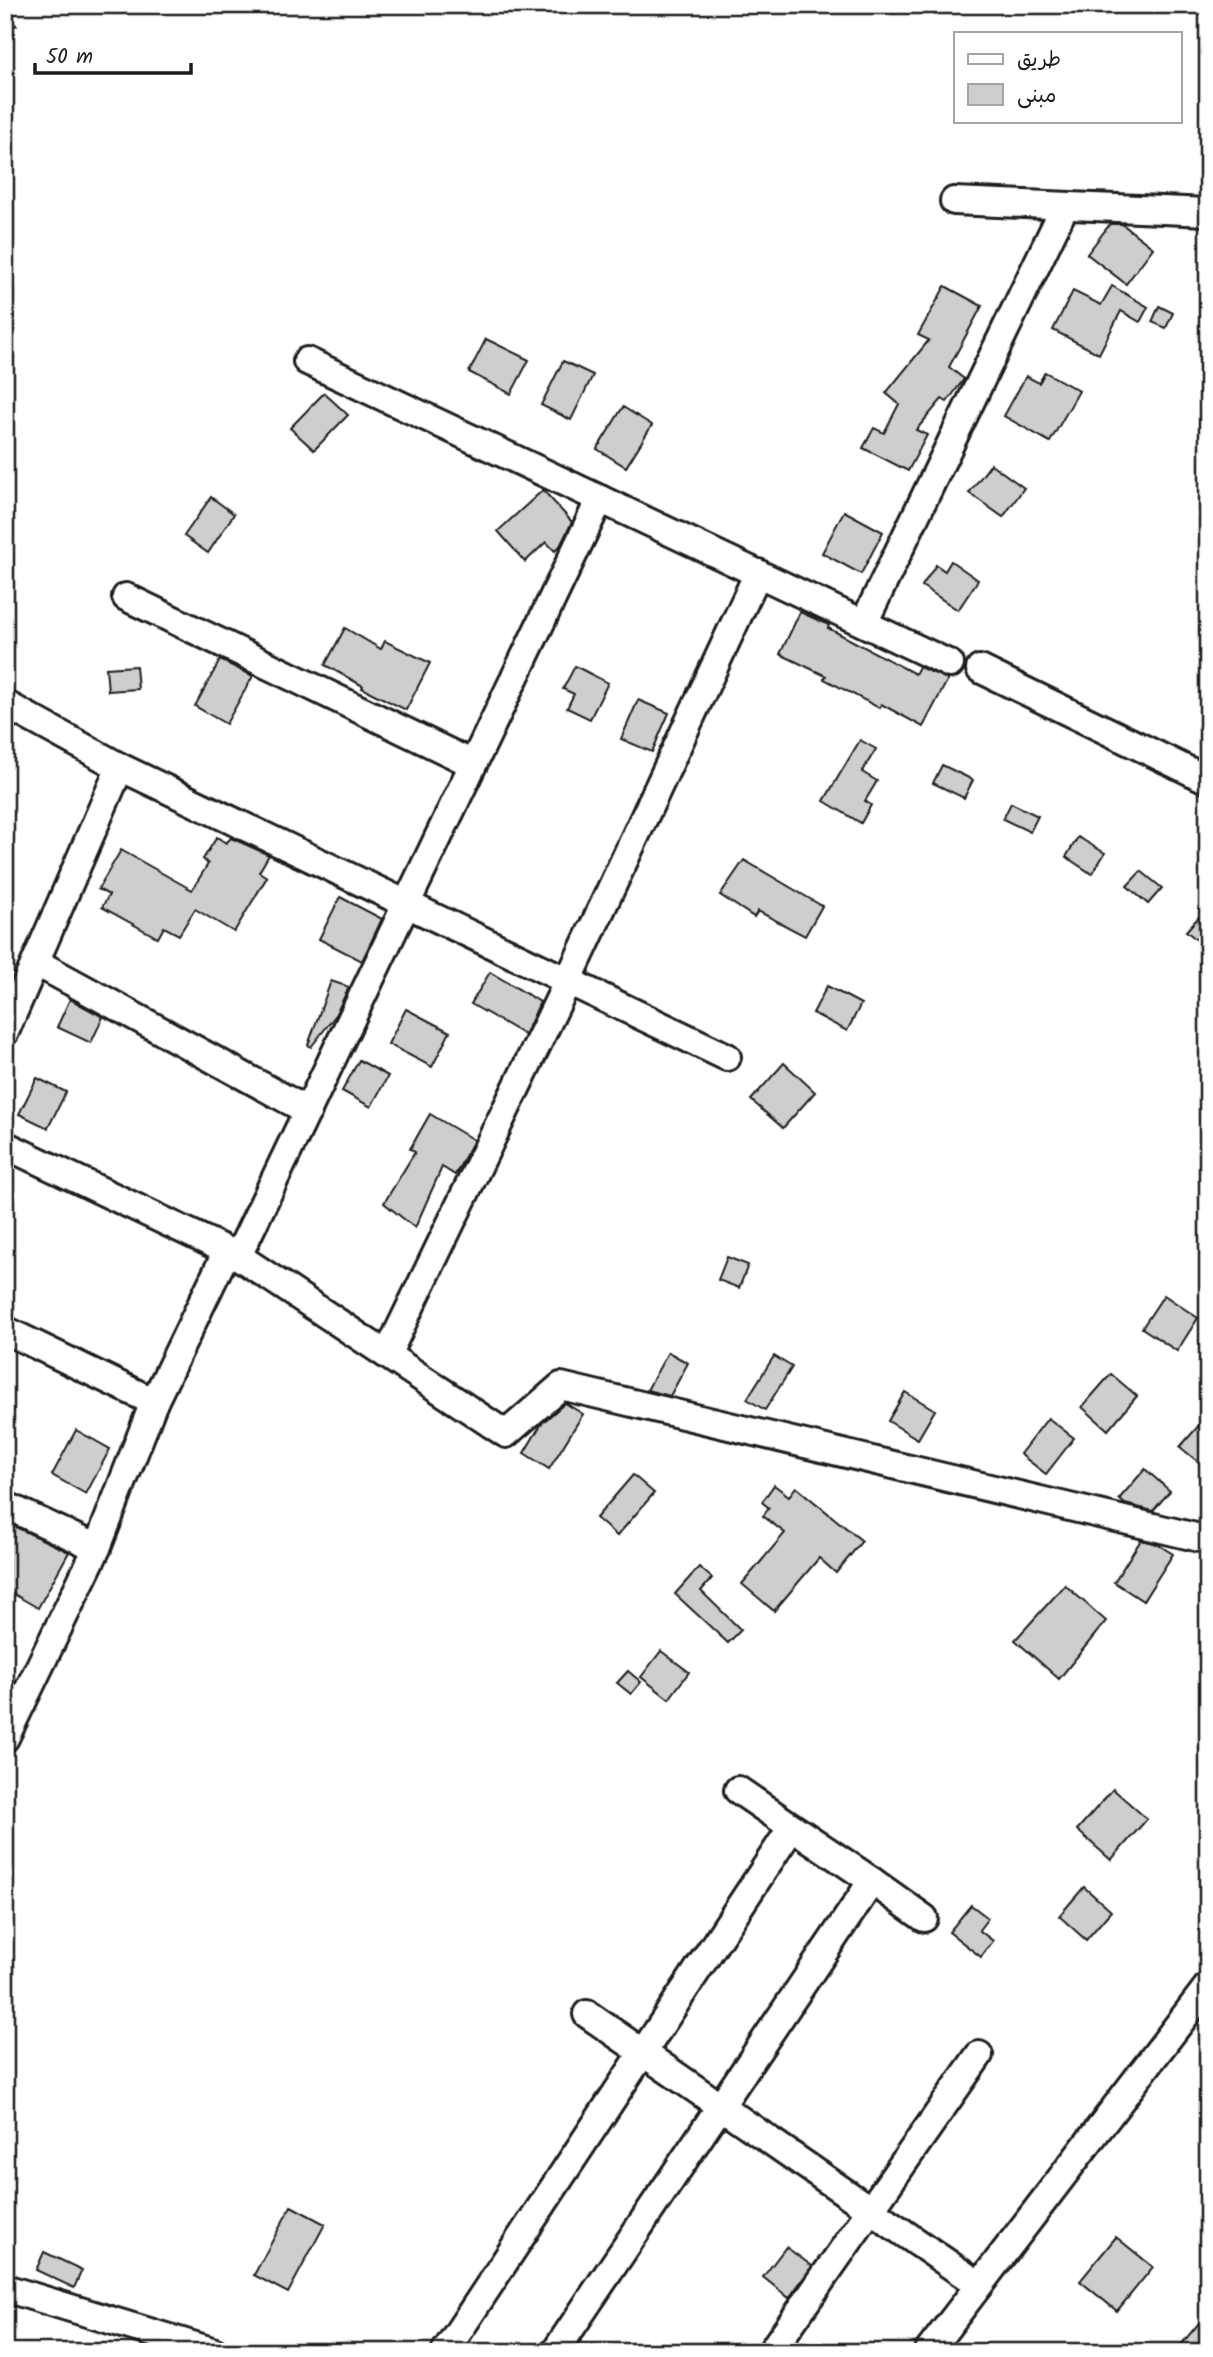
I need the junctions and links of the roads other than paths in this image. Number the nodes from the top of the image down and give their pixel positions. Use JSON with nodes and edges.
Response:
{"nodes":[{"id":1,"x":954,"y":201,"type":"dead end"},
{"id":2,"x":1066,"y":206,"type":"junction"},
{"id":3,"x":1208,"y":212,"type":"edge"},
{"id":4,"x":307,"y":361,"type":"dead end"},
{"id":5,"x":600,"y":499,"type":"junction"},
{"id":6,"x":758,"y":573,"type":"junction"},
{"id":7,"x":126,"y":597,"type":"dead end"},
{"id":8,"x":864,"y":623,"type":"junction"},
{"id":9,"x":950,"y":664,"type":"dead end"},
{"id":10,"x":980,"y":669,"type":"dead end"},
{"id":11,"x":5,"y":704,"type":"edge"},
{"id":12,"x":473,"y":764,"type":"junction"},
{"id":13,"x":120,"y":767,"type":"junction"},
{"id":14,"x":1208,"y":780,"type":"edge"},
{"id":15,"x":407,"y":904,"type":"junction"},
{"id":16,"x":37,"y":963,"type":"junction"},
{"id":17,"x":568,"y":981,"type":"junction"},
{"id":18,"x":5,"y":1032,"type":"edge"},
{"id":19,"x":727,"y":1057,"type":"dead end"},
{"id":20,"x":307,"y":1111,"type":"junction"},
{"id":21,"x":5,"y":1145,"type":"edge"},
{"id":22,"x":232,"y":1254,"type":"junction"},
{"id":23,"x":5,"y":1330,"type":"edge"},
{"id":24,"x":387,"y":1355,"type":"junction"},
{"id":25,"x":154,"y":1402,"type":"junction"},
{"id":26,"x":5,"y":1505,"type":"edge"},
{"id":27,"x":1208,"y":1540,"type":"edge"},
{"id":28,"x":97,"y":1548,"type":"junction"},
{"id":29,"x":12,"y":1709,"type":"edge"},
{"id":30,"x":738,"y":1790,"type":"dead end"},
{"id":31,"x":792,"y":1827,"type":"junction"},
{"id":32,"x":872,"y":1881,"type":"junction"},
{"id":33,"x":924,"y":1918,"type":"dead end"},
{"id":34,"x":1208,"y":1986,"type":"edge"},
{"id":35,"x":587,"y":2014,"type":"dead end"},
{"id":36,"x":643,"y":2053,"type":"junction"},
{"id":37,"x":979,"y":2055,"type":"dead end"},
{"id":38,"x":720,"y":2106,"type":"junction"},
{"id":39,"x":871,"y":2210,"type":"junction"},
{"id":40,"x":979,"y":2285,"type":"junction"},
{"id":41,"x":5,"y":2288,"type":"edge"},
{"id":42,"x":215,"y":2352,"type":"edge"},
{"id":43,"x":445,"y":2352,"type":"edge"},
{"id":44,"x":555,"y":2352,"type":"edge"},
{"id":45,"x":771,"y":2352,"type":"edge"},
{"id":46,"x":928,"y":2352,"type":"edge"}],
"edges":[{"from":1,"to":2,"type":"street"},
{"from":2,"to":3,"type":"street"},
{"from":2,"to":8,"type":"street"},
{"from":4,"to":5,"type":"street"},
{"from":5,"to":6,"type":"street"},
{"from":5,"to":12,"type":"street"},
{"from":6,"to":8,"type":"street"},
{"from":6,"to":17,"type":"street"},
{"from":7,"to":12,"type":"street"},
{"from":8,"to":9,"type":"street"},
{"from":10,"to":14,"type":"street"},
{"from":11,"to":13,"type":"street"},
{"from":12,"to":15,"type":"street"},
{"from":13,"to":15,"type":"street"},
{"from":13,"to":16,"type":"street"},
{"from":15,"to":17,"type":"street"},
{"from":15,"to":20,"type":"street"},
{"from":16,"to":18,"type":"street"},
{"from":16,"to":20,"type":"street"},
{"from":17,"to":19,"type":"street"},
{"from":17,"to":24,"type":"street"},
{"from":20,"to":22,"type":"street"},
{"from":21,"to":22,"type":"street"},
{"from":22,"to":24,"type":"street"},
{"from":22,"to":25,"type":"street"},
{"from":23,"to":25,"type":"street"},
{"from":24,"to":27,"type":"street"},
{"from":25,"to":28,"type":"street"},
{"from":26,"to":28,"type":"street"},
{"from":28,"to":29,"type":"street"},
{"from":30,"to":31,"type":"street"},
{"from":31,"to":32,"type":"street"},
{"from":31,"to":36,"type":"street"},
{"from":32,"to":33,"type":"street"},
{"from":32,"to":38,"type":"street"},
{"from":34,"to":40,"type":"street"},
{"from":35,"to":36,"type":"street"},
{"from":36,"to":38,"type":"street"},
{"from":36,"to":43,"type":"street"},
{"from":37,"to":39,"type":"street"},
{"from":38,"to":39,"type":"street"},
{"from":38,"to":44,"type":"street"},
{"from":39,"to":40,"type":"street"},
{"from":39,"to":45,"type":"street"},
{"from":40,"to":46,"type":"street"},
{"from":41,"to":42,"type":"street"}]}
